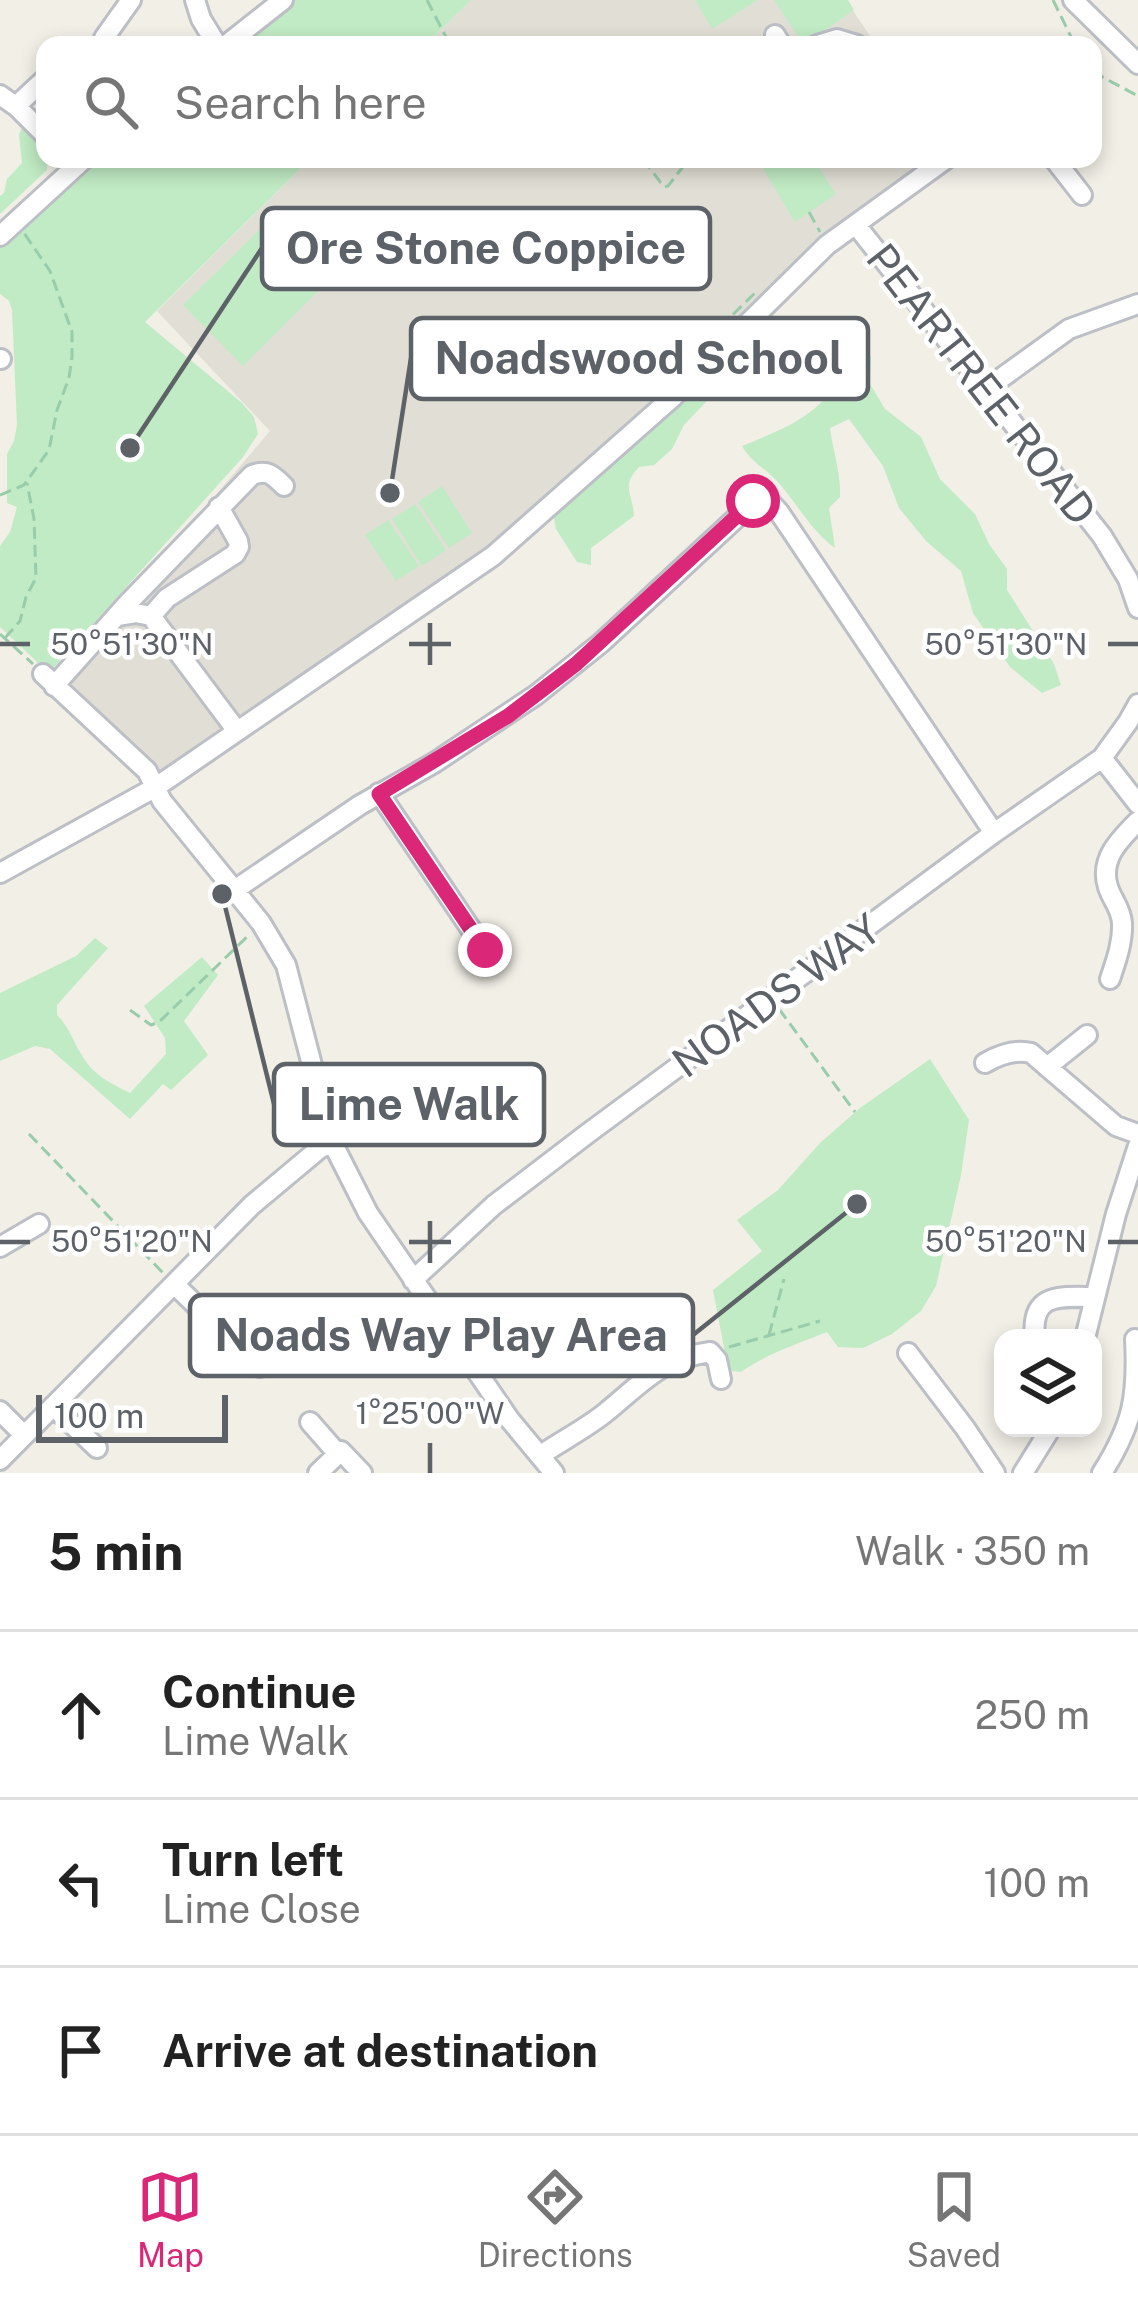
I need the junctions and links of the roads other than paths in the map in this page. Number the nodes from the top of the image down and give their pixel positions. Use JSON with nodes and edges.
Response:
{"nodes":[{"id":1,"x":131,"y":0,"type":"edge"},
{"id":2,"x":195,"y":0,"type":"edge"},
{"id":3,"x":283,"y":0,"type":"edge"},
{"id":4,"x":1073,"y":0,"type":"edge"},
{"id":5,"x":105,"y":36,"type":"edge"},
{"id":6,"x":215,"y":36,"type":"edge"},
{"id":7,"x":234,"y":36,"type":"edge"},
{"id":8,"x":1110,"y":37,"type":"junction"},
{"id":9,"x":1102,"y":43,"type":"edge"},
{"id":10,"x":1138,"y":64,"type":"edge"},
{"id":11,"x":36,"y":84,"type":"edge"},
{"id":12,"x":8,"y":100,"type":"edge"},
{"id":13,"x":36,"y":126,"type":"edge"},
{"id":14,"x":68,"y":168,"type":"edge"},
{"id":15,"x":931,"y":168,"type":"edge"},
{"id":16,"x":1061,"y":168,"type":"edge"},
{"id":17,"x":1082,"y":195,"type":"dead end"},
{"id":18,"x":856,"y":225,"type":"junction"},
{"id":19,"x":0,"y":236,"type":"edge"},
{"id":20,"x":1138,"y":304,"type":"edge"},
{"id":21,"x":986,"y":389,"type":"junction"},
{"id":22,"x":284,"y":486,"type":"dead end"},
{"id":23,"x":219,"y":507,"type":"junction"},
{"id":24,"x":1138,"y":608,"type":"edge"},
{"id":25,"x":116,"y":616,"type":"junction"},
{"id":26,"x":151,"y":616,"type":"junction"},
{"id":27,"x":1138,"y":704,"type":"edge"},
{"id":28,"x":237,"y":730,"type":"junction"},
{"id":29,"x":1102,"y":758,"type":"junction"},
{"id":30,"x":156,"y":787,"type":"junction"},
{"id":31,"x":379,"y":794,"type":"junction"},
{"id":32,"x":1138,"y":804,"type":"edge"},
{"id":33,"x":1138,"y":821,"type":"edge"},
{"id":34,"x":994,"y":833,"type":"junction"},
{"id":35,"x":0,"y":873,"type":"edge"},
{"id":36,"x":236,"y":889,"type":"junction"},
{"id":37,"x":485,"y":950,"type":"dead end"},
{"id":38,"x":1110,"y":979,"type":"dead end"},
{"id":39,"x":1087,"y":1035,"type":"dead end"},
{"id":40,"x":985,"y":1063,"type":"dead end"},
{"id":41,"x":1047,"y":1067,"type":"junction"},
{"id":42,"x":1138,"y":1134,"type":"edge"},
{"id":43,"x":332,"y":1142,"type":"junction"},
{"id":44,"x":1138,"y":1146,"type":"edge"},
{"id":45,"x":1115,"y":1214,"type":"junction"},
{"id":46,"x":1138,"y":1218,"type":"edge"},
{"id":47,"x":39,"y":1224,"type":"dead end"},
{"id":48,"x":0,"y":1247,"type":"edge"},
{"id":49,"x":413,"y":1280,"type":"junction"},
{"id":50,"x":174,"y":1284,"type":"junction"},
{"id":51,"x":1095,"y":1298,"type":"junction"},
{"id":52,"x":642,"y":1323,"type":"dead end"},
{"id":53,"x":1033,"y":1329,"type":"edge"},
{"id":54,"x":1087,"y":1329,"type":"edge"},
{"id":55,"x":1135,"y":1339,"type":"edge"},
{"id":56,"x":908,"y":1353,"type":"dead end"},
{"id":57,"x":664,"y":1365,"type":"junction"},
{"id":58,"x":260,"y":1367,"type":"dead end"},
{"id":59,"x":722,"y":1378,"type":"dead end"},
{"id":60,"x":53,"y":1406,"type":"junction"},
{"id":61,"x":0,"y":1411,"type":"edge"},
{"id":62,"x":310,"y":1422,"type":"dead end"},
{"id":63,"x":24,"y":1435,"type":"junction"},
{"id":64,"x":1046,"y":1437,"type":"edge"},
{"id":65,"x":97,"y":1448,"type":"dead end"},
{"id":66,"x":338,"y":1454,"type":"junction"},
{"id":67,"x":541,"y":1455,"type":"junction"},
{"id":68,"x":0,"y":1460,"type":"edge"},
{"id":69,"x":318,"y":1473,"type":"edge"},
{"id":70,"x":362,"y":1473,"type":"edge"},
{"id":71,"x":554,"y":1473,"type":"edge"},
{"id":72,"x":995,"y":1473,"type":"edge"},
{"id":73,"x":1024,"y":1473,"type":"edge"},
{"id":74,"x":1102,"y":1473,"type":"edge"}],
"edges":[{"from":1,"to":5,"type":"street"},
{"from":2,"to":6,"type":"street"},
{"from":3,"to":7,"type":"street"},
{"from":4,"to":8,"type":"street"},
{"from":8,"to":9,"type":"street"},
{"from":8,"to":10,"type":"street"},
{"from":11,"to":12,"type":"street"},
{"from":12,"to":13,"type":"street"},
{"from":14,"to":19,"type":"street"},
{"from":15,"to":18,"type":"street"},
{"from":16,"to":17,"type":"street"},
{"from":18,"to":21,"type":"street","name":"PEARTREE ROAD"},
{"from":18,"to":28,"type":"street"},
{"from":20,"to":21,"type":"street"},
{"from":21,"to":24,"type":"street","name":"PEARTREE ROAD"},
{"from":22,"to":23,"type":"street"},
{"from":23,"to":25,"type":"street"},
{"from":23,"to":26,"type":"street"},
{"from":25,"to":26,"type":"street"},
{"from":25,"to":30,"type":"street"},
{"from":26,"to":28,"type":"street"},
{"from":27,"to":29,"type":"street"},
{"from":28,"to":30,"type":"street"},
{"from":29,"to":32,"type":"street"},
{"from":29,"to":34,"type":"street","name":"NOADS WAY"},
{"from":30,"to":35,"type":"street"},
{"from":30,"to":36,"type":"street"},
{"from":31,"to":34,"type":"street"},
{"from":31,"to":36,"type":"street"},
{"from":31,"to":37,"type":"street"},
{"from":33,"to":38,"type":"street"},
{"from":34,"to":49,"type":"street","name":"NOADS WAY"},
{"from":36,"to":43,"type":"street"},
{"from":39,"to":41,"type":"street"},
{"from":40,"to":41,"type":"street"},
{"from":41,"to":42,"type":"street"},
{"from":43,"to":49,"type":"street"},
{"from":43,"to":50,"type":"street"},
{"from":44,"to":45,"type":"street"},
{"from":45,"to":46,"type":"street"},
{"from":45,"to":51,"type":"street"},
{"from":47,"to":48,"type":"street"},
{"from":49,"to":67,"type":"street"},
{"from":50,"to":58,"type":"street"},
{"from":50,"to":60,"type":"street"},
{"from":51,"to":53,"type":"street"},
{"from":51,"to":54,"type":"street"},
{"from":52,"to":57,"type":"street"},
{"from":55,"to":74,"type":"street"},
{"from":56,"to":72,"type":"street"},
{"from":57,"to":59,"type":"street"},
{"from":57,"to":67,"type":"street"},
{"from":60,"to":63,"type":"street"},
{"from":60,"to":65,"type":"street"},
{"from":61,"to":63,"type":"street"},
{"from":62,"to":66,"type":"street"},
{"from":63,"to":68,"type":"street"},
{"from":64,"to":73,"type":"street"},
{"from":66,"to":69,"type":"street"},
{"from":66,"to":70,"type":"street"},
{"from":67,"to":71,"type":"street"}]}
